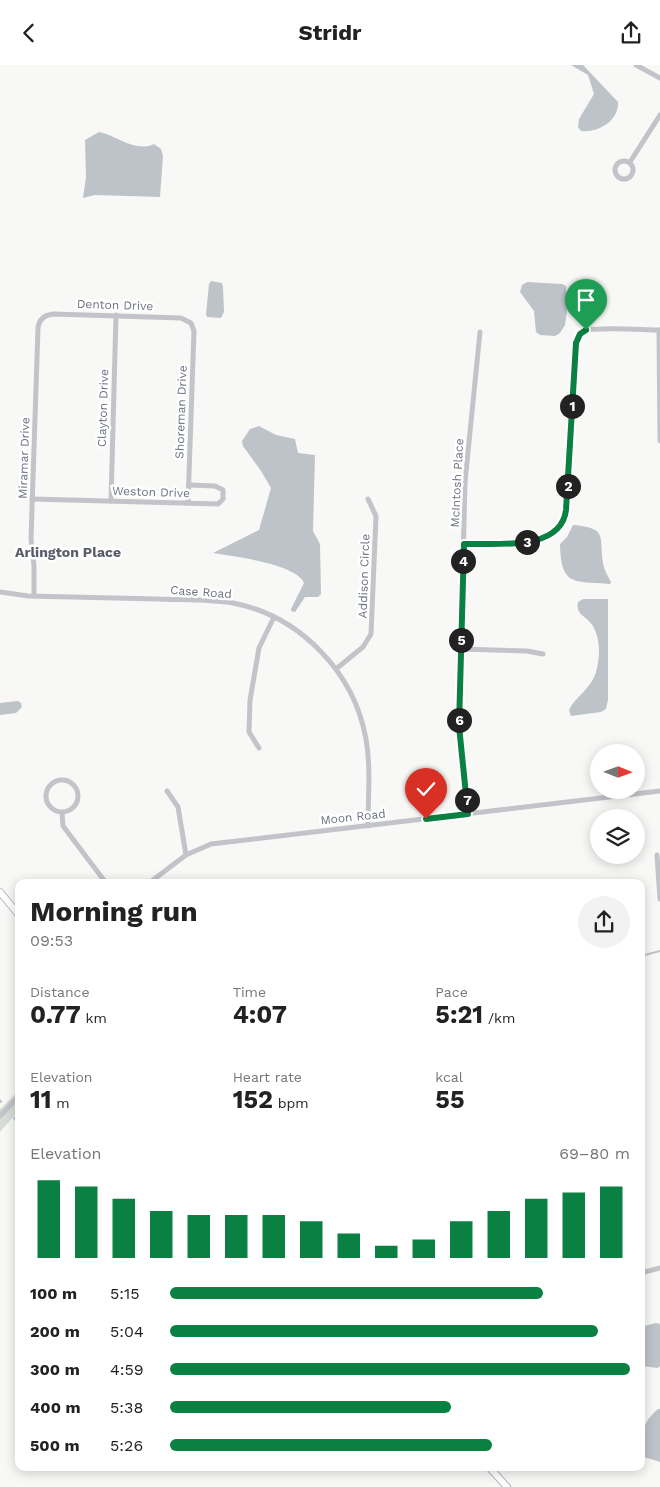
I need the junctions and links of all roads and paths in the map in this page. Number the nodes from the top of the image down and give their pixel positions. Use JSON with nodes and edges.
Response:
{"nodes":[{"id":1,"x":636,"y":65,"type":"edge"},
{"id":2,"x":660,"y":78,"type":"edge"},
{"id":3,"x":660,"y":115,"type":"edge"},
{"id":4,"x":630,"y":162,"type":"dead end"},
{"id":5,"x":116,"y":315,"type":"junction"},
{"id":6,"x":40,"y":321,"type":"joint"},
{"id":7,"x":191,"y":323,"type":"joint"},
{"id":8,"x":660,"y":330,"type":"edge"},
{"id":9,"x":480,"y":332,"type":"dead end"},
{"id":10,"x":659,"y":409,"type":"edge"},
{"id":11,"x":660,"y":441,"type":"edge"},
{"id":12,"x":189,"y":485,"type":"junction"},
{"id":13,"x":32,"y":499,"type":"junction"},
{"id":14,"x":368,"y":499,"type":"dead end"},
{"id":15,"x":111,"y":501,"type":"junction"},
{"id":16,"x":188,"y":503,"type":"junction"},
{"id":17,"x":464,"y":544,"type":"junction"},
{"id":18,"x":0,"y":592,"type":"edge"},
{"id":19,"x":34,"y":596,"type":"junction"},
{"id":20,"x":274,"y":617,"type":"junction"},
{"id":21,"x":461,"y":649,"type":"junction"},
{"id":22,"x":543,"y":654,"type":"dead end"},
{"id":23,"x":336,"y":669,"type":"junction"},
{"id":24,"x":259,"y":748,"type":"dead end"},
{"id":25,"x":167,"y":791,"type":"dead end"},
{"id":26,"x":660,"y":791,"type":"edge"},
{"id":27,"x":62,"y":813,"type":"junction"},
{"id":28,"x":468,"y":814,"type":"junction"},
{"id":29,"x":368,"y":826,"type":"junction"},
{"id":30,"x":186,"y":855,"type":"junction"},
{"id":31,"x":657,"y":855,"type":"dead end"},
{"id":32,"x":103,"y":879,"type":"edge"},
{"id":33,"x":155,"y":879,"type":"edge"},
{"id":34,"x":0,"y":892,"type":"edge"},
{"id":35,"x":660,"y":899,"type":"edge"},
{"id":36,"x":15,"y":910,"type":"edge"},
{"id":37,"x":15,"y":1100,"type":"edge"},
{"id":38,"x":0,"y":1116,"type":"edge"},
{"id":39,"x":660,"y":1268,"type":"edge"},
{"id":40,"x":645,"y":1272,"type":"edge"},
{"id":41,"x":493,"y":1471,"type":"edge"},
{"id":42,"x":507,"y":1487,"type":"edge"}],
"edges":[{"from":1,"to":2,"type":"street"},
{"from":3,"to":4,"type":"street"},
{"from":5,"to":6,"type":"street","name":"Denton Drive"},
{"from":5,"to":7,"type":"street","name":"Denton Drive"},
{"from":5,"to":15,"type":"street","name":"Clayton Drive"},
{"from":6,"to":13,"type":"street","name":"Miramar Drive"},
{"from":7,"to":12,"type":"street","name":"Shoreman Drive"},
{"from":8,"to":10,"type":"street"},
{"from":8,"to":17,"type":"street"},
{"from":9,"to":17,"type":"street","name":"McIntosh Place"},
{"from":10,"to":11,"type":"street"},
{"from":12,"to":16,"type":"street","name":"Shoreman Drive"},
{"from":12,"to":16,"type":"street","name":"Weston Drive"},
{"from":13,"to":15,"type":"street","name":"Weston Drive"},
{"from":13,"to":19,"type":"street","name":"Miramar Drive"},
{"from":14,"to":23,"type":"street","name":"Addison Circle"},
{"from":15,"to":16,"type":"street","name":"Weston Drive"},
{"from":17,"to":21,"type":"street","name":"McIntosh Place"},
{"from":18,"to":19,"type":"street","name":"Case Road"},
{"from":19,"to":20,"type":"street","name":"Case Road"},
{"from":20,"to":23,"type":"street","name":"Case Road"},
{"from":20,"to":24,"type":"street"},
{"from":21,"to":22,"type":"street"},
{"from":21,"to":28,"type":"street","name":"McIntosh Place"},
{"from":23,"to":29,"type":"street","name":"Case Road"},
{"from":25,"to":30,"type":"street"},
{"from":26,"to":28,"type":"street","name":"Moon Road"},
{"from":27,"to":27,"type":"street"},
{"from":27,"to":32,"type":"street"},
{"from":28,"to":29,"type":"street","name":"Moon Road"},
{"from":29,"to":30,"type":"street","name":"Moon Road"},
{"from":30,"to":33,"type":"street","name":"Moon Road"},
{"from":31,"to":35,"type":"street"},
{"from":34,"to":36,"type":"main road"},
{"from":37,"to":38,"type":"street"},
{"from":39,"to":40,"type":"street"},
{"from":41,"to":42,"type":"main road"}]}
